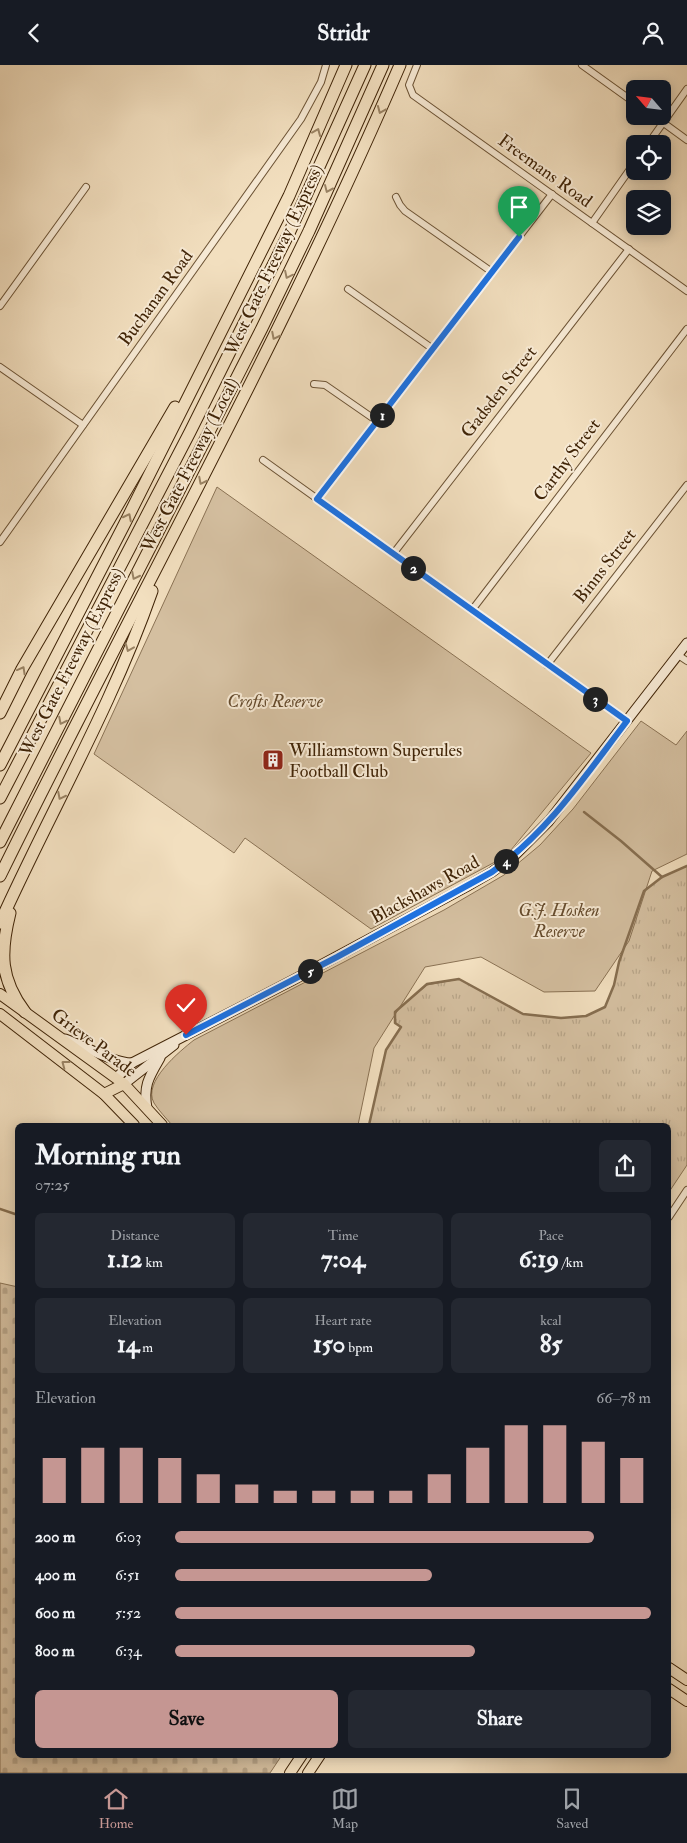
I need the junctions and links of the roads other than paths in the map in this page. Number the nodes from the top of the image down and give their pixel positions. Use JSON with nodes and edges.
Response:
{"nodes":[{"id":1,"x":326,"y":65,"type":"edge"},
{"id":2,"x":346,"y":65,"type":"edge"},
{"id":3,"x":365,"y":65,"type":"edge"},
{"id":4,"x":383,"y":65,"type":"edge"},
{"id":5,"x":400,"y":65,"type":"edge"},
{"id":6,"x":417,"y":65,"type":"edge"},
{"id":7,"x":582,"y":65,"type":"edge"},
{"id":8,"x":687,"y":89,"type":"edge"},
{"id":9,"x":626,"y":97,"type":"edge"},
{"id":10,"x":671,"y":112,"type":"edge"},
{"id":11,"x":666,"y":125,"type":"edge"},
{"id":12,"x":687,"y":140,"type":"edge"},
{"id":13,"x":626,"y":175,"type":"edge"},
{"id":14,"x":86,"y":187,"type":"dead end"},
{"id":15,"x":552,"y":195,"type":"junction"},
{"id":16,"x":396,"y":197,"type":"dead end"},
{"id":17,"x":592,"y":223,"type":"junction"},
{"id":18,"x":267,"y":240,"type":"junction"},
{"id":19,"x":629,"y":249,"type":"junction"},
{"id":20,"x":492,"y":272,"type":"junction"},
{"id":21,"x":348,"y":289,"type":"dead end"},
{"id":22,"x":687,"y":291,"type":"edge"},
{"id":23,"x":0,"y":306,"type":"edge"},
{"id":24,"x":687,"y":329,"type":"edge"},
{"id":25,"x":433,"y":349,"type":"junction"},
{"id":26,"x":0,"y":367,"type":"edge"},
{"id":27,"x":314,"y":384,"type":"dead end"},
{"id":28,"x":377,"y":421,"type":"junction"},
{"id":29,"x":83,"y":425,"type":"junction"},
{"id":30,"x":263,"y":460,"type":"dead end"},
{"id":31,"x":687,"y":485,"type":"edge"},
{"id":32,"x":317,"y":499,"type":"junction"},
{"id":33,"x":0,"y":542,"type":"edge"},
{"id":34,"x":165,"y":554,"type":"junction"},
{"id":35,"x":393,"y":554,"type":"junction"},
{"id":36,"x":472,"y":610,"type":"junction"},
{"id":37,"x":687,"y":643,"type":"edge"},
{"id":38,"x":678,"y":655,"type":"junction"},
{"id":39,"x":687,"y":661,"type":"edge"},
{"id":40,"x":547,"y":665,"type":"junction"},
{"id":41,"x":0,"y":713,"type":"edge"},
{"id":42,"x":627,"y":721,"type":"junction"},
{"id":43,"x":0,"y":765,"type":"edge"},
{"id":44,"x":0,"y":798,"type":"edge"},
{"id":45,"x":0,"y":842,"type":"edge"},
{"id":46,"x":21,"y":875,"type":"junction"},
{"id":47,"x":0,"y":876,"type":"edge"},
{"id":48,"x":0,"y":923,"type":"edge"},
{"id":49,"x":0,"y":994,"type":"edge"},
{"id":50,"x":25,"y":1012,"type":"junction"},
{"id":51,"x":0,"y":1013,"type":"edge"},
{"id":52,"x":186,"y":1035,"type":"junction"},
{"id":53,"x":64,"y":1039,"type":"junction"},
{"id":54,"x":161,"y":1056,"type":"junction"},
{"id":55,"x":132,"y":1063,"type":"junction"},
{"id":56,"x":120,"y":1081,"type":"junction"},
{"id":57,"x":104,"y":1094,"type":"junction"},
{"id":58,"x":147,"y":1108,"type":"junction"},
{"id":59,"x":132,"y":1123,"type":"edge"},
{"id":60,"x":160,"y":1123,"type":"edge"},
{"id":61,"x":687,"y":1190,"type":"edge"},
{"id":62,"x":671,"y":1214,"type":"edge"},
{"id":63,"x":671,"y":1669,"type":"edge"},
{"id":64,"x":687,"y":1680,"type":"edge"},
{"id":65,"x":671,"y":1690,"type":"edge"},
{"id":66,"x":687,"y":1701,"type":"edge"},
{"id":67,"x":300,"y":1758,"type":"edge"},
{"id":68,"x":318,"y":1758,"type":"edge"},
{"id":69,"x":290,"y":1773,"type":"edge"},
{"id":70,"x":308,"y":1773,"type":"edge"}],
"edges":[{"from":1,"to":29,"type":"street","name":"Buchanan Road"},
{"from":18,"to":2,"type":"highway","name":"West Gate Freeway (Local)","one_way":true},
{"from":3,"to":44,"type":"highway","name":"West Gate Freeway (Express)"},
{"from":4,"to":45,"type":"highway","name":"West Gate Freeway (Express)","one_way":true},
{"from":5,"to":34,"type":"highway","name":"West Gate Freeway (Local)","one_way":true},
{"from":6,"to":15,"type":"street","name":"Freemans Road"},
{"from":7,"to":9,"type":"street"},
{"from":8,"to":10,"type":"street"},
{"from":11,"to":12,"type":"street"},
{"from":13,"to":17,"type":"street"},
{"from":14,"to":23,"type":"street"},
{"from":15,"to":17,"type":"street","name":"Freemans Road"},
{"from":15,"to":20,"type":"street"},
{"from":16,"to":20,"type":"street"},
{"from":17,"to":19,"type":"street","name":"Freemans Road"},
{"from":41,"to":18,"type":"highway","one_way":true},
{"from":43,"to":18,"type":"highway","name":"West Gate Freeway (Local)","one_way":true},
{"from":19,"to":22,"type":"street","name":"Freemans Road"},
{"from":19,"to":35,"type":"street","name":"Gadsden Street"},
{"from":20,"to":25,"type":"street"},
{"from":21,"to":25,"type":"street"},
{"from":24,"to":36,"type":"street","name":"Carthy Street"},
{"from":25,"to":28,"type":"street"},
{"from":26,"to":29,"type":"street"},
{"from":27,"to":28,"type":"street"},
{"from":28,"to":32,"type":"street"},
{"from":29,"to":33,"type":"street","name":"Buchanan Road"},
{"from":30,"to":32,"type":"street"},
{"from":31,"to":40,"type":"street","name":"Binns Street"},
{"from":32,"to":35,"type":"street"},
{"from":34,"to":46,"type":"highway","one_way":true},
{"from":34,"to":47,"type":"highway","name":"West Gate Freeway (Local)"},
{"from":35,"to":36,"type":"street"},
{"from":36,"to":40,"type":"street"},
{"from":37,"to":38,"type":"main road","name":"Blackshaws Road"},
{"from":38,"to":39,"type":"street"},
{"from":38,"to":42,"type":"main road","name":"Blackshaws Road"},
{"from":40,"to":42,"type":"street"},
{"from":42,"to":52,"type":"main road","name":"Blackshaws Road"},
{"from":46,"to":48,"type":"highway"},
{"from":46,"to":50,"type":"highway"},
{"from":49,"to":50,"type":"main road","name":"Grieve Parade"},
{"from":50,"to":53,"type":"main road","name":"Grieve Parade"},
{"from":57,"to":51,"type":"main road","name":"Grieve Parade","one_way":true},
{"from":52,"to":54,"type":"main road","name":"Blackshaws Road"},
{"from":52,"to":55,"type":"main road","name":"Blackshaws Road"},
{"from":53,"to":55,"type":"main road"},
{"from":53,"to":56,"type":"main road","name":"Grieve Parade"},
{"from":54,"to":56,"type":"main road","name":"Blackshaws Road"},
{"from":54,"to":58,"type":"main road"},
{"from":55,"to":56,"type":"main road","name":"Blackshaws Road"},
{"from":56,"to":57,"type":"main road"},
{"from":56,"to":58,"type":"main road","name":"Grieve Parade"},
{"from":57,"to":59,"type":"main road","name":"Grieve Parade"},
{"from":58,"to":60,"type":"main road","name":"Grieve Parade"},
{"from":61,"to":62,"type":"street"},
{"from":63,"to":64,"type":"main road"},
{"from":65,"to":66,"type":"main road"},
{"from":67,"to":69,"type":"main road"},
{"from":68,"to":70,"type":"main road"}]}
